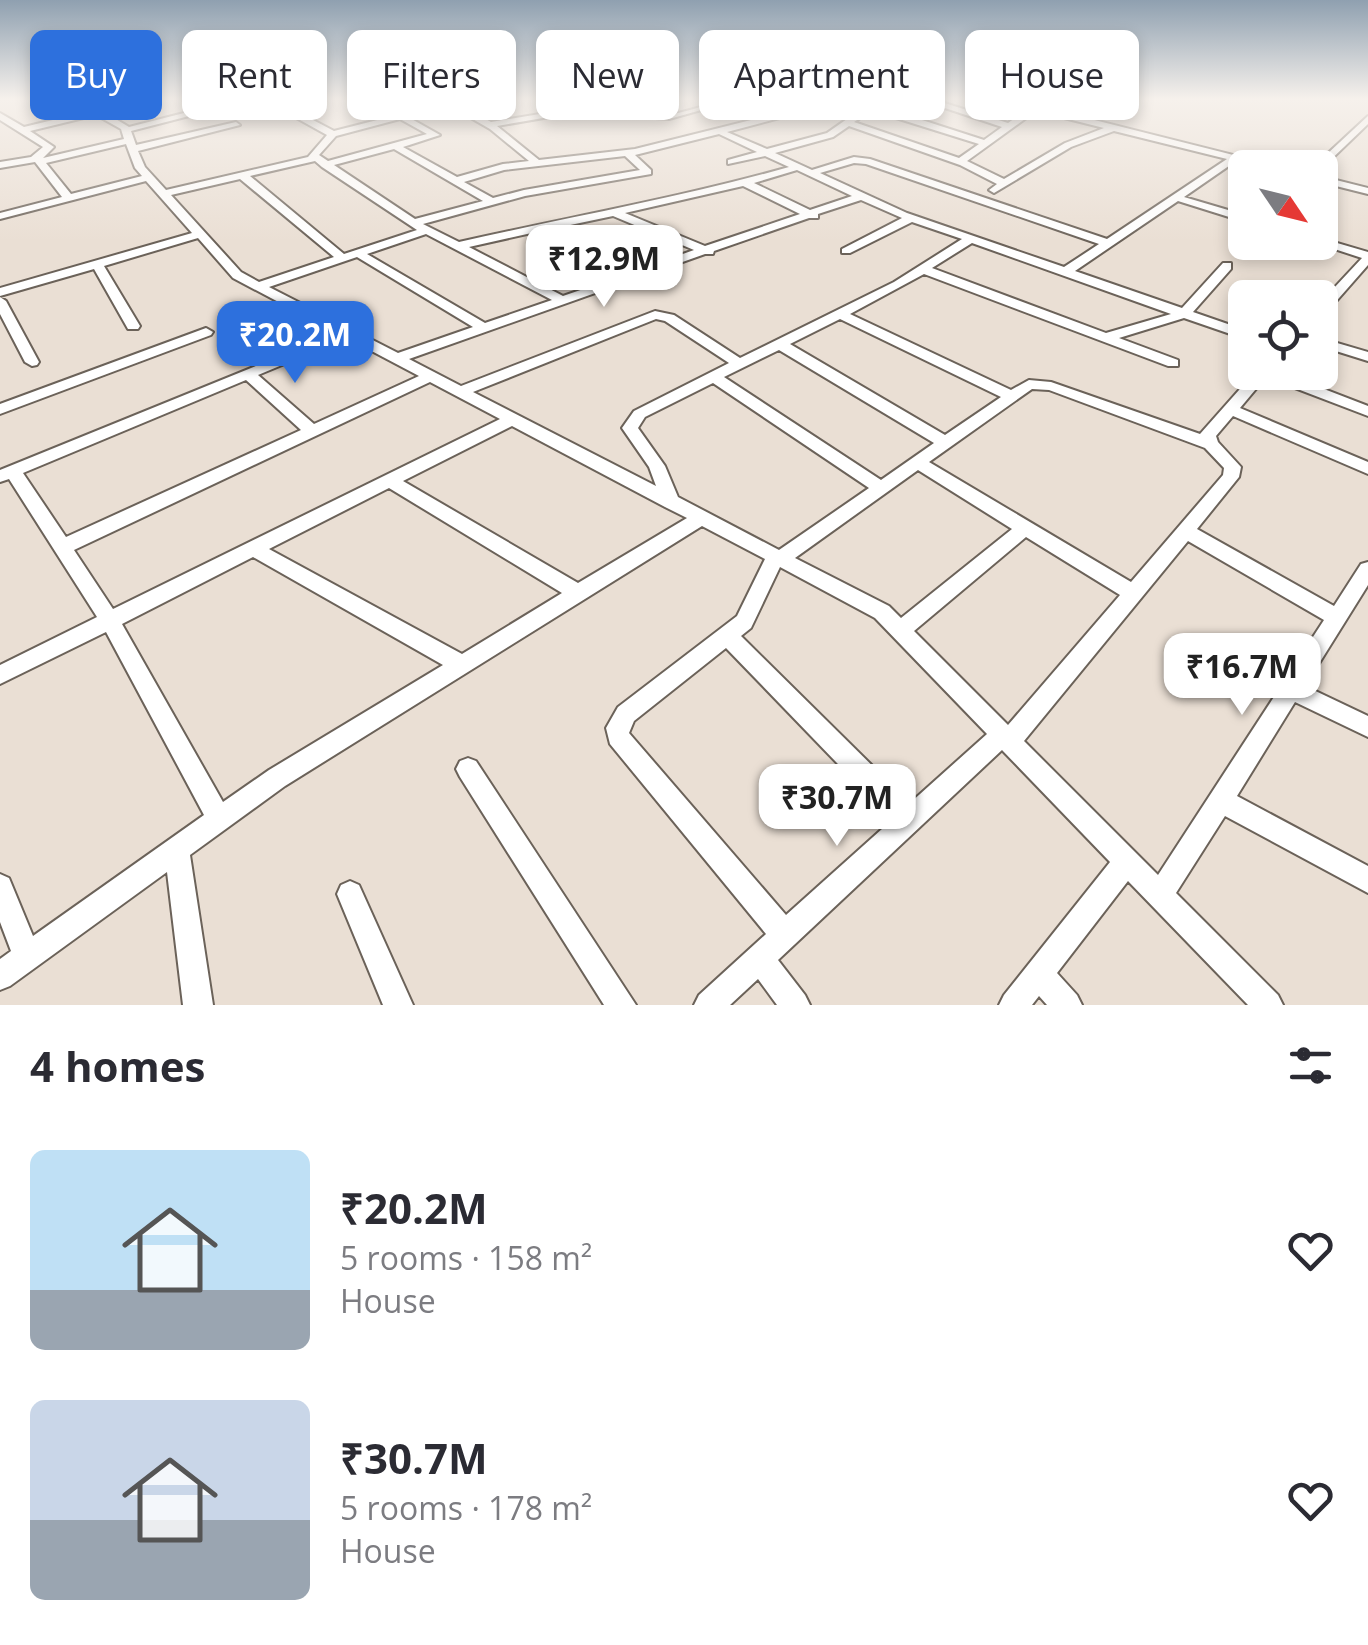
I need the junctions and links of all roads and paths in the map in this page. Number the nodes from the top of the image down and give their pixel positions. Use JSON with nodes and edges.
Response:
{"nodes":[{"id":1,"x":49,"y":147,"type":"edge"},
{"id":2,"x":98,"y":147,"type":"edge"},
{"id":3,"x":133,"y":147,"type":"edge"},
{"id":4,"x":327,"y":147,"type":"edge"},
{"id":5,"x":390,"y":147,"type":"edge"},
{"id":6,"x":397,"y":147,"type":"edge"},
{"id":7,"x":517,"y":147,"type":"edge"},
{"id":8,"x":655,"y":147,"type":"edge"},
{"id":9,"x":753,"y":147,"type":"edge"},
{"id":10,"x":790,"y":147,"type":"edge"},
{"id":11,"x":915,"y":147,"type":"edge"},
{"id":12,"x":981,"y":147,"type":"edge"},
{"id":13,"x":1065,"y":147,"type":"edge"},
{"id":14,"x":1190,"y":147,"type":"edge"},
{"id":15,"x":926,"y":151,"type":"junction"},
{"id":16,"x":627,"y":153,"type":"junction"},
{"id":17,"x":768,"y":154,"type":"junction"},
{"id":18,"x":912,"y":156,"type":"dead end"},
{"id":19,"x":1228,"y":156,"type":"edge"},
{"id":20,"x":38,"y":160,"type":"junction"},
{"id":21,"x":320,"y":161,"type":"junction"},
{"id":22,"x":731,"y":162,"type":"dead end"},
{"id":23,"x":898,"y":162,"type":"dead end"},
{"id":24,"x":960,"y":162,"type":"junction"},
{"id":25,"x":538,"y":163,"type":"junction"},
{"id":26,"x":1228,"y":163,"type":"edge"},
{"id":27,"x":0,"y":165,"type":"edge"},
{"id":28,"x":884,"y":167,"type":"junction"},
{"id":29,"x":798,"y":168,"type":"junction"},
{"id":30,"x":648,"y":172,"type":"junction"},
{"id":31,"x":811,"y":173,"type":"junction"},
{"id":32,"x":242,"y":175,"type":"junction"},
{"id":33,"x":148,"y":177,"type":"junction"},
{"id":34,"x":455,"y":181,"type":"junction"},
{"id":35,"x":1004,"y":183,"type":"junction"},
{"id":36,"x":1338,"y":183,"type":"edge"},
{"id":37,"x":746,"y":184,"type":"junction"},
{"id":38,"x":1368,"y":190,"type":"edge"},
{"id":39,"x":163,"y":194,"type":"junction"},
{"id":40,"x":861,"y":196,"type":"junction"},
{"id":41,"x":68,"y":198,"type":"junction"},
{"id":42,"x":1174,"y":198,"type":"junction"},
{"id":43,"x":977,"y":201,"type":"junction"},
{"id":44,"x":492,"y":202,"type":"junction"},
{"id":45,"x":670,"y":202,"type":"junction"},
{"id":46,"x":611,"y":211,"type":"junction"},
{"id":47,"x":1228,"y":214,"type":"edge"},
{"id":48,"x":0,"y":216,"type":"edge"},
{"id":49,"x":814,"y":216,"type":"junction"},
{"id":50,"x":912,"y":218,"type":"junction"},
{"id":51,"x":413,"y":223,"type":"junction"},
{"id":52,"x":546,"y":225,"type":"junction"},
{"id":53,"x":427,"y":230,"type":"junction"},
{"id":54,"x":200,"y":234,"type":"junction"},
{"id":55,"x":970,"y":239,"type":"junction"},
{"id":56,"x":1108,"y":243,"type":"junction"},
{"id":57,"x":458,"y":246,"type":"junction"},
{"id":58,"x":1338,"y":248,"type":"edge"},
{"id":59,"x":709,"y":252,"type":"junction"},
{"id":60,"x":846,"y":252,"type":"dead end"},
{"id":61,"x":358,"y":253,"type":"junction"},
{"id":62,"x":1368,"y":257,"type":"edge"},
{"id":63,"x":342,"y":258,"type":"junction"},
{"id":64,"x":96,"y":264,"type":"junction"},
{"id":65,"x":1226,"y":266,"type":"dead end"},
{"id":66,"x":923,"y":269,"type":"junction"},
{"id":67,"x":1065,"y":272,"type":"junction"},
{"id":68,"x":639,"y":276,"type":"junction"},
{"id":69,"x":258,"y":286,"type":"junction"},
{"id":70,"x":1338,"y":291,"type":"edge"},
{"id":71,"x":0,"y":292,"type":"edge"},
{"id":72,"x":0,"y":301,"type":"edge"},
{"id":73,"x":564,"y":301,"type":"junction"},
{"id":74,"x":840,"y":314,"type":"junction"},
{"id":75,"x":1184,"y":314,"type":"junction"},
{"id":76,"x":133,"y":326,"type":"dead end"},
{"id":77,"x":486,"y":328,"type":"junction"},
{"id":78,"x":1228,"y":329,"type":"edge"},
{"id":79,"x":206,"y":332,"type":"dead end"},
{"id":80,"x":346,"y":334,"type":"junction"},
{"id":81,"x":1105,"y":338,"type":"junction"},
{"id":82,"x":780,"y":344,"type":"junction"},
{"id":83,"x":1338,"y":347,"type":"edge"},
{"id":84,"x":1368,"y":356,"type":"edge"},
{"id":85,"x":394,"y":359,"type":"junction"},
{"id":86,"x":32,"y":362,"type":"dead end"},
{"id":87,"x":740,"y":364,"type":"junction"},
{"id":88,"x":1174,"y":364,"type":"dead end"},
{"id":89,"x":248,"y":374,"type":"junction"},
{"id":90,"x":714,"y":376,"type":"junction"},
{"id":91,"x":430,"y":378,"type":"junction"},
{"id":92,"x":1247,"y":390,"type":"edge"},
{"id":93,"x":1312,"y":390,"type":"edge"},
{"id":94,"x":458,"y":392,"type":"junction"},
{"id":95,"x":1010,"y":395,"type":"junction"},
{"id":96,"x":0,"y":409,"type":"edge"},
{"id":97,"x":1230,"y":409,"type":"junction"},
{"id":98,"x":1368,"y":411,"type":"edge"},
{"id":99,"x":512,"y":420,"type":"junction"},
{"id":100,"x":312,"y":431,"type":"junction"},
{"id":101,"x":945,"y":442,"type":"junction"},
{"id":102,"x":1211,"y":444,"type":"junction"},
{"id":103,"x":916,"y":462,"type":"junction"},
{"id":104,"x":1368,"y":468,"type":"edge"},
{"id":105,"x":6,"y":474,"type":"edge"},
{"id":106,"x":390,"y":481,"type":"junction"},
{"id":107,"x":880,"y":488,"type":"junction"},
{"id":108,"x":670,"y":502,"type":"junction"},
{"id":109,"x":700,"y":518,"type":"junction"},
{"id":110,"x":1024,"y":528,"type":"junction"},
{"id":111,"x":1186,"y":531,"type":"junction"},
{"id":112,"x":62,"y":547,"type":"junction"},
{"id":113,"x":253,"y":549,"type":"junction"},
{"id":114,"x":778,"y":558,"type":"junction"},
{"id":115,"x":1368,"y":570,"type":"edge"},
{"id":116,"x":1133,"y":593,"type":"junction"},
{"id":117,"x":580,"y":594,"type":"junction"},
{"id":118,"x":1337,"y":618,"type":"junction"},
{"id":119,"x":110,"y":620,"type":"junction"},
{"id":120,"x":900,"y":631,"type":"junction"},
{"id":121,"x":727,"y":636,"type":"junction"},
{"id":122,"x":463,"y":665,"type":"junction"},
{"id":123,"x":0,"y":675,"type":"edge"},
{"id":124,"x":1290,"y":690,"type":"junction"},
{"id":125,"x":1368,"y":726,"type":"edge"},
{"id":126,"x":1006,"y":738,"type":"junction"},
{"id":127,"x":468,"y":769,"type":"dead end"},
{"id":128,"x":1220,"y":800,"type":"junction"},
{"id":129,"x":220,"y":820,"type":"junction"},
{"id":130,"x":910,"y":820,"type":"junction"},
{"id":131,"x":177,"y":850,"type":"junction"},
{"id":132,"x":1127,"y":861,"type":"junction"},
{"id":133,"x":1368,"y":880,"type":"edge"},
{"id":134,"x":0,"y":887,"type":"edge"},
{"id":135,"x":350,"y":894,"type":"dead end"},
{"id":136,"x":1160,"y":895,"type":"junction"},
{"id":137,"x":785,"y":935,"type":"junction"},
{"id":138,"x":27,"y":957,"type":"junction"},
{"id":139,"x":760,"y":958,"type":"junction"},
{"id":140,"x":1038,"y":974,"type":"junction"},
{"id":141,"x":0,"y":976,"type":"edge"},
{"id":142,"x":198,"y":1005,"type":"edge"},
{"id":143,"x":398,"y":1005,"type":"edge"},
{"id":144,"x":621,"y":1005,"type":"edge"},
{"id":145,"x":709,"y":1005,"type":"edge"},
{"id":146,"x":795,"y":1005,"type":"edge"},
{"id":147,"x":1014,"y":1005,"type":"edge"},
{"id":148,"x":1067,"y":1005,"type":"edge"},
{"id":149,"x":1268,"y":1005,"type":"edge"}],
"edges":[{"from":1,"to":20,"type":"street"},
{"from":2,"to":20,"type":"street"},
{"from":3,"to":33,"type":"street"},
{"from":4,"to":21,"type":"street"},
{"from":5,"to":21,"type":"street"},
{"from":6,"to":34,"type":"street"},
{"from":7,"to":25,"type":"street"},
{"from":8,"to":16,"type":"street"},
{"from":9,"to":17,"type":"street"},
{"from":10,"to":17,"type":"street"},
{"from":11,"to":15,"type":"street"},
{"from":12,"to":24,"type":"street"},
{"from":13,"to":35,"type":"street"},
{"from":14,"to":19,"type":"street"},
{"from":15,"to":18,"type":"street"},
{"from":15,"to":24,"type":"street"},
{"from":16,"to":25,"type":"street"},
{"from":16,"to":30,"type":"street"},
{"from":17,"to":22,"type":"street"},
{"from":17,"to":29,"type":"street"},
{"from":20,"to":27,"type":"street"},
{"from":20,"to":41,"type":"street"},
{"from":21,"to":32,"type":"street"},
{"from":21,"to":51,"type":"street"},
{"from":23,"to":28,"type":"street"},
{"from":24,"to":35,"type":"street"},
{"from":25,"to":34,"type":"street"},
{"from":26,"to":42,"type":"street"},
{"from":28,"to":31,"type":"street"},
{"from":28,"to":43,"type":"street"},
{"from":29,"to":31,"type":"street"},
{"from":29,"to":37,"type":"street"},
{"from":30,"to":44,"type":"street"},
{"from":30,"to":45,"type":"street"},
{"from":31,"to":40,"type":"street"},
{"from":32,"to":39,"type":"street"},
{"from":32,"to":63,"type":"street"},
{"from":33,"to":39,"type":"street"},
{"from":33,"to":41,"type":"street"},
{"from":34,"to":44,"type":"street"},
{"from":35,"to":43,"type":"street"},
{"from":36,"to":38,"type":"street"},
{"from":37,"to":45,"type":"street"},
{"from":37,"to":49,"type":"street"},
{"from":39,"to":54,"type":"street"},
{"from":40,"to":49,"type":"street"},
{"from":40,"to":50,"type":"street"},
{"from":41,"to":48,"type":"street"},
{"from":42,"to":47,"type":"street"},
{"from":42,"to":56,"type":"street"},
{"from":43,"to":56,"type":"street"},
{"from":44,"to":51,"type":"street"},
{"from":45,"to":46,"type":"street"},
{"from":46,"to":52,"type":"street"},
{"from":46,"to":59,"type":"street"},
{"from":49,"to":59,"type":"street"},
{"from":50,"to":55,"type":"street"},
{"from":50,"to":60,"type":"street"},
{"from":51,"to":53,"type":"street"},
{"from":52,"to":57,"type":"street"},
{"from":52,"to":68,"type":"street"},
{"from":53,"to":57,"type":"street"},
{"from":53,"to":61,"type":"street"},
{"from":54,"to":64,"type":"street"},
{"from":54,"to":69,"type":"street"},
{"from":55,"to":66,"type":"street"},
{"from":55,"to":67,"type":"street"},
{"from":56,"to":67,"type":"street"},
{"from":57,"to":73,"type":"street"},
{"from":58,"to":62,"type":"street"},
{"from":59,"to":68,"type":"street"},
{"from":61,"to":63,"type":"street"},
{"from":61,"to":77,"type":"street"},
{"from":62,"to":70,"type":"street"},
{"from":63,"to":69,"type":"street"},
{"from":64,"to":71,"type":"street"},
{"from":64,"to":76,"type":"street"},
{"from":65,"to":75,"type":"street"},
{"from":66,"to":74,"type":"street"},
{"from":66,"to":81,"type":"street"},
{"from":67,"to":75,"type":"street"},
{"from":68,"to":73,"type":"street"},
{"from":69,"to":80,"type":"street"},
{"from":72,"to":86,"type":"street"},
{"from":73,"to":77,"type":"street"},
{"from":74,"to":82,"type":"street"},
{"from":74,"to":95,"type":"street"},
{"from":75,"to":78,"type":"street"},
{"from":75,"to":81,"type":"street"},
{"from":77,"to":85,"type":"street"},
{"from":79,"to":96,"type":"street"},
{"from":80,"to":85,"type":"street"},
{"from":80,"to":89,"type":"street"},
{"from":81,"to":88,"type":"street"},
{"from":82,"to":87,"type":"street"},
{"from":82,"to":101,"type":"street"},
{"from":83,"to":84,"type":"street"},
{"from":85,"to":91,"type":"street"},
{"from":87,"to":90,"type":"street"},
{"from":87,"to":94,"type":"street"},
{"from":89,"to":100,"type":"street"},
{"from":89,"to":105,"type":"street"},
{"from":90,"to":107,"type":"street"},
{"from":90,"to":108,"type":"street"},
{"from":91,"to":94,"type":"street"},
{"from":91,"to":100,"type":"street"},
{"from":92,"to":97,"type":"street"},
{"from":93,"to":98,"type":"street"},
{"from":94,"to":99,"type":"street"},
{"from":95,"to":101,"type":"street"},
{"from":95,"to":102,"type":"street"},
{"from":97,"to":102,"type":"street"},
{"from":97,"to":104,"type":"street"},
{"from":99,"to":106,"type":"street"},
{"from":99,"to":108,"type":"street"},
{"from":100,"to":112,"type":"street"},
{"from":101,"to":103,"type":"street"},
{"from":102,"to":111,"type":"street"},
{"from":103,"to":107,"type":"street"},
{"from":103,"to":110,"type":"street"},
{"from":105,"to":112,"type":"street"},
{"from":106,"to":113,"type":"street"},
{"from":106,"to":117,"type":"street"},
{"from":107,"to":114,"type":"street"},
{"from":108,"to":109,"type":"street"},
{"from":109,"to":114,"type":"street"},
{"from":109,"to":117,"type":"street"},
{"from":110,"to":116,"type":"street"},
{"from":110,"to":120,"type":"street"},
{"from":111,"to":116,"type":"street"},
{"from":111,"to":118,"type":"street"},
{"from":112,"to":119,"type":"street"},
{"from":113,"to":119,"type":"street"},
{"from":113,"to":122,"type":"street"},
{"from":114,"to":120,"type":"street"},
{"from":114,"to":121,"type":"street"},
{"from":115,"to":118,"type":"street"},
{"from":116,"to":126,"type":"street"},
{"from":117,"to":122,"type":"street"},
{"from":118,"to":124,"type":"street"},
{"from":119,"to":123,"type":"street"},
{"from":119,"to":129,"type":"street"},
{"from":120,"to":126,"type":"street"},
{"from":121,"to":130,"type":"street"},
{"from":121,"to":137,"type":"street"},
{"from":122,"to":129,"type":"street"},
{"from":124,"to":125,"type":"street"},
{"from":124,"to":128,"type":"street"},
{"from":126,"to":130,"type":"street"},
{"from":126,"to":132,"type":"street"},
{"from":127,"to":144,"type":"street"},
{"from":128,"to":133,"type":"street"},
{"from":128,"to":136,"type":"street"},
{"from":129,"to":131,"type":"street"},
{"from":130,"to":137,"type":"street"},
{"from":131,"to":138,"type":"street"},
{"from":131,"to":142,"type":"street"},
{"from":132,"to":136,"type":"street"},
{"from":132,"to":140,"type":"street"},
{"from":134,"to":138,"type":"street"},
{"from":135,"to":143,"type":"street"},
{"from":136,"to":149,"type":"street"},
{"from":137,"to":139,"type":"street"},
{"from":138,"to":141,"type":"street"},
{"from":139,"to":145,"type":"street"},
{"from":139,"to":146,"type":"street"},
{"from":140,"to":147,"type":"street"},
{"from":140,"to":148,"type":"street"}]}
